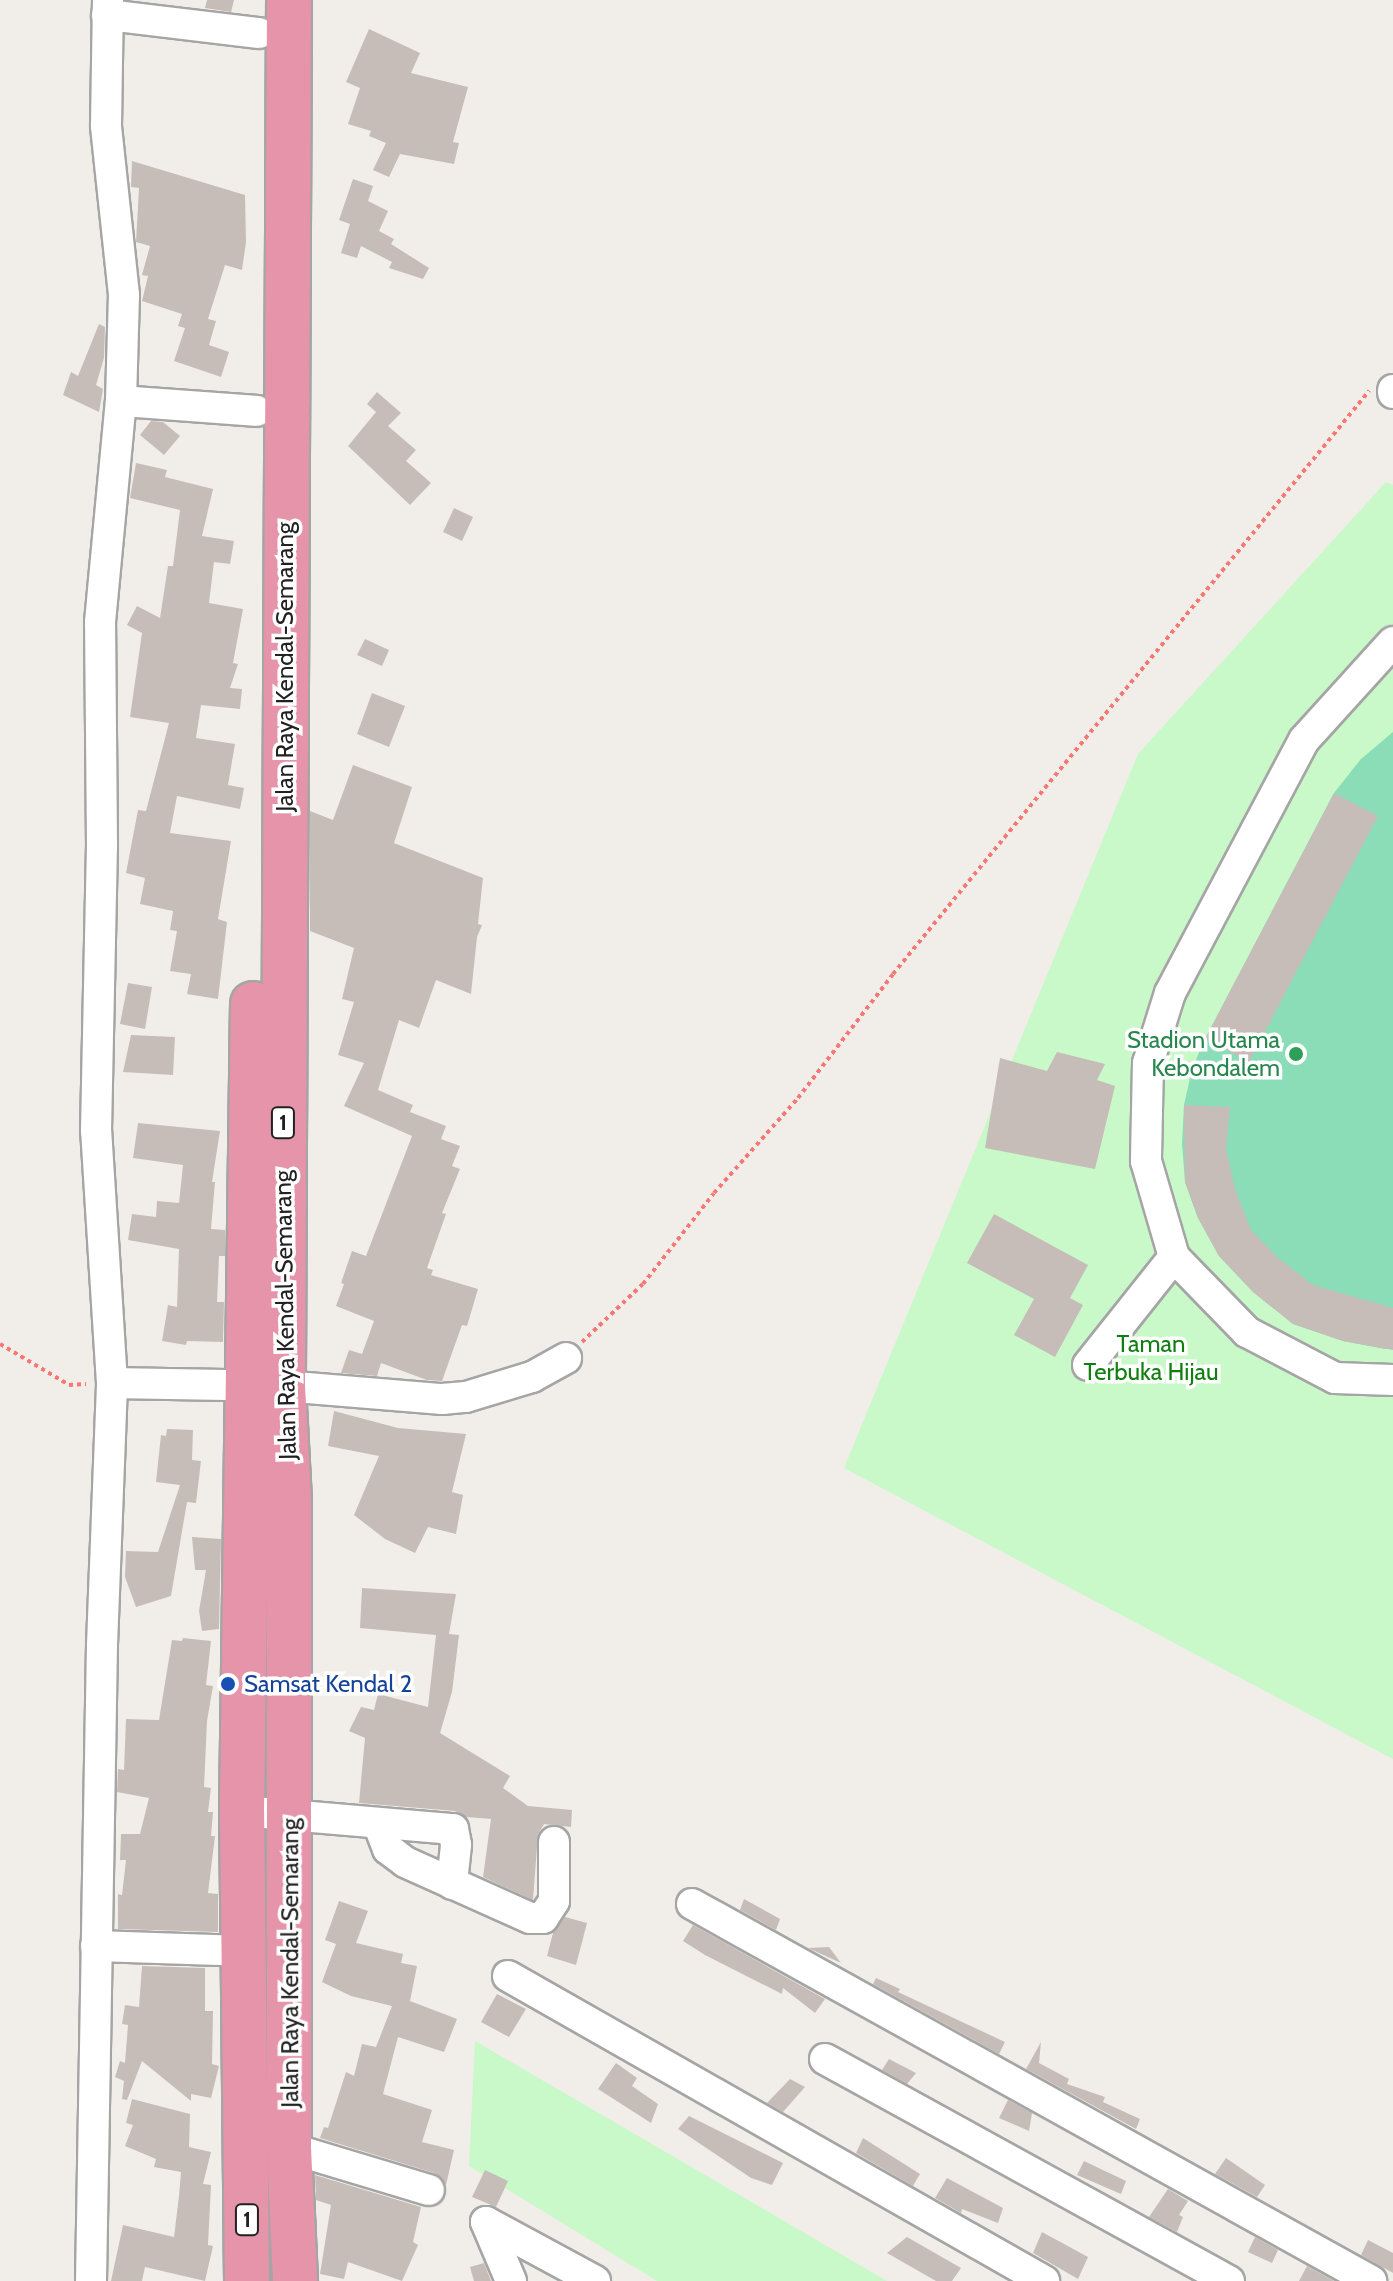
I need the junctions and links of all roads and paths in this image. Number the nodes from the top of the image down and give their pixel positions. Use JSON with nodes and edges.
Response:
{"nodes":[{"id":1,"x":108,"y":8,"type":"edge"},
{"id":2,"x":271,"y":8,"type":"edge"},
{"id":3,"x":1387,"y":389,"type":"edge"},
{"id":4,"x":121,"y":401,"type":"junction"},
{"id":5,"x":257,"y":411,"type":"junction"},
{"id":6,"x":1393,"y":642,"type":"edge"},
{"id":7,"x":270,"y":812,"type":"junction"},
{"id":8,"x":1174,"y":1257,"type":"junction"},
{"id":9,"x":0,"y":1344,"type":"edge"},
{"id":10,"x":566,"y":1358,"type":"joint"},
{"id":11,"x":1088,"y":1365,"type":"dead end"},
{"id":12,"x":1380,"y":1381,"type":"edge"},
{"id":13,"x":112,"y":1383,"type":"junction"},
{"id":14,"x":266,"y":1386,"type":"junction"},
{"id":15,"x":1393,"y":1397,"type":"edge"},
{"id":16,"x":242,"y":1811,"type":"junction"},
{"id":17,"x":290,"y":1815,"type":"junction"},
{"id":18,"x":378,"y":1823,"type":"junction"},
{"id":19,"x":554,"y":1842,"type":"dead end"},
{"id":20,"x":452,"y":1884,"type":"junction"},
{"id":21,"x":692,"y":1904,"type":"dead end"},
{"id":22,"x":96,"y":1946,"type":"junction"},
{"id":23,"x":243,"y":1951,"type":"junction"},
{"id":24,"x":508,"y":1976,"type":"dead end"},
{"id":25,"x":825,"y":2059,"type":"dead end"},
{"id":26,"x":289,"y":2148,"type":"junction"},
{"id":27,"x":429,"y":2190,"type":"dead end"},
{"id":28,"x":247,"y":2230,"type":"junction"},
{"id":29,"x":295,"y":2264,"type":"edge"},
{"id":30,"x":91,"y":2281,"type":"edge"},
{"id":31,"x":238,"y":2281,"type":"edge"},
{"id":32,"x":247,"y":2281,"type":"edge"},
{"id":33,"x":511,"y":2281,"type":"edge"},
{"id":34,"x":595,"y":2281,"type":"edge"},
{"id":35,"x":1044,"y":2281,"type":"edge"},
{"id":36,"x":1229,"y":2281,"type":"edge"},
{"id":37,"x":1371,"y":2281,"type":"edge"}],
"edges":[{"from":1,"to":2,"type":"street"},
{"from":1,"to":4,"type":"street"},
{"from":2,"to":5,"type":"highway","name":"Jalan Raya Kendal-Semarang","number":"1"},
{"from":2,"to":7,"type":"highway","name":"Jalan Raya Kendal-Semarang","number":"1"},
{"from":3,"to":10,"type":"path"},
{"from":4,"to":5,"type":"street"},
{"from":4,"to":13,"type":"street"},
{"from":5,"to":7,"type":"highway","name":"Jalan Raya Kendal-Semarang","number":"1"},
{"from":6,"to":8,"type":"street"},
{"from":7,"to":14,"type":"highway","name":"Jalan Raya Kendal-Semarang","number":"1"},
{"from":8,"to":11,"type":"street"},
{"from":8,"to":12,"type":"street"},
{"from":9,"to":13,"type":"path"},
{"from":10,"to":14,"type":"street"},
{"from":12,"to":15,"type":"street"},
{"from":13,"to":14,"type":"street"},
{"from":13,"to":22,"type":"street"},
{"from":14,"to":16,"type":"highway","name":"Jalan Raya Kendal-Semarang","number":"1"},
{"from":14,"to":17,"type":"highway","name":"Jalan Raya Kendal-Semarang","number":"1"},
{"from":16,"to":17,"type":"street"},
{"from":16,"to":23,"type":"highway","name":"Jalan Raya Kendal-Semarang","number":"1"},
{"from":17,"to":18,"type":"street"},
{"from":17,"to":26,"type":"highway","name":"Jalan Raya Kendal-Semarang","number":"1"},
{"from":18,"to":20,"type":"street"},
{"from":18,"to":20,"type":"street"},
{"from":19,"to":20,"type":"street"},
{"from":21,"to":37,"type":"street"},
{"from":22,"to":23,"type":"street"},
{"from":22,"to":30,"type":"street"},
{"from":23,"to":28,"type":"highway","name":"Jalan Raya Kendal-Semarang","number":"1"},
{"from":24,"to":35,"type":"street"},
{"from":25,"to":36,"type":"street"},
{"from":26,"to":27,"type":"street"},
{"from":26,"to":29,"type":"highway","name":"Jalan Raya Kendal-Semarang","number":"1"},
{"from":28,"to":31,"type":"street"},
{"from":28,"to":32,"type":"highway","number":"1"},
{"from":33,"to":34,"type":"street"}]}
